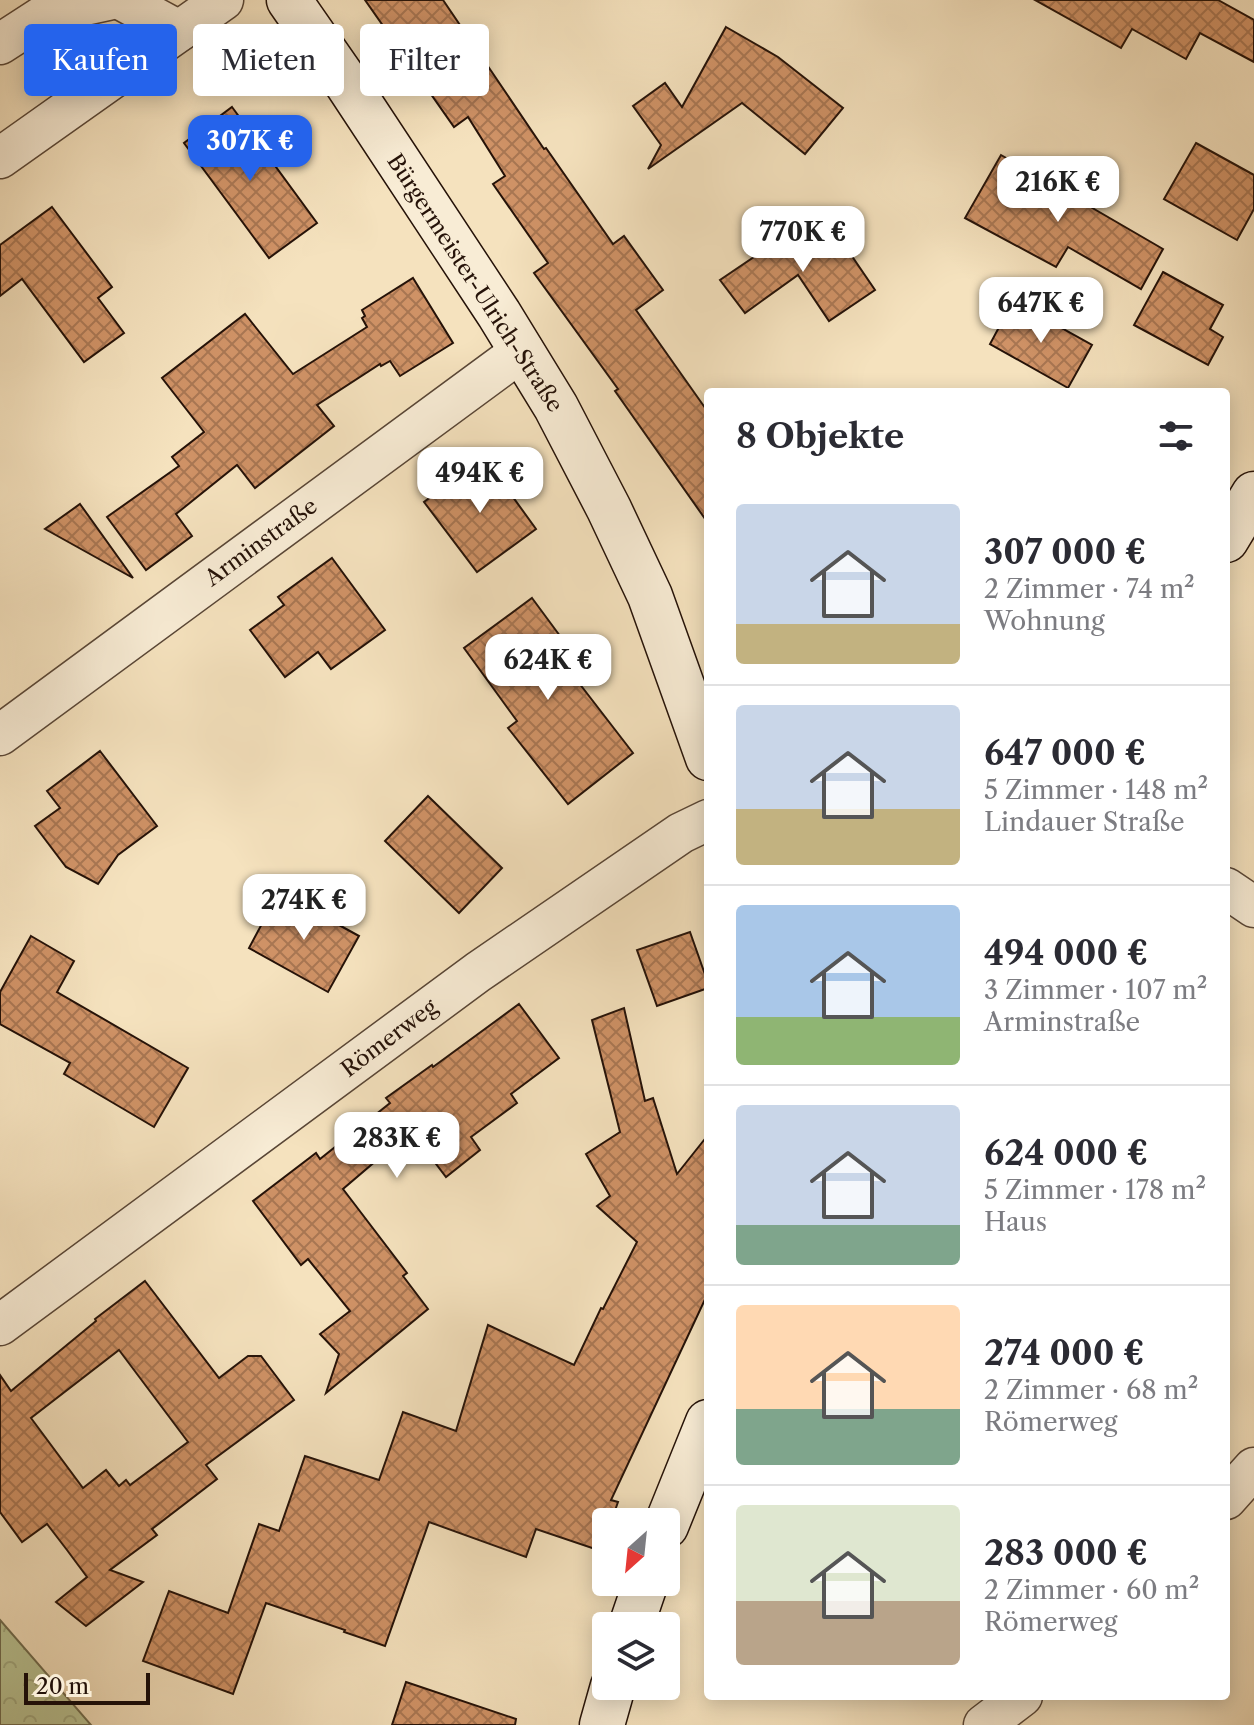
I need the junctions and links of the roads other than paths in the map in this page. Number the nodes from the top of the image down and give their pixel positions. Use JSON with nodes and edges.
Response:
{"nodes":[{"id":1,"x":108,"y":0,"type":"edge"},
{"id":2,"x":122,"y":0,"type":"edge"},
{"id":3,"x":223,"y":0,"type":"edge"},
{"id":4,"x":289,"y":0,"type":"edge"},
{"id":5,"x":179,"y":31,"type":"junction"},
{"id":6,"x":0,"y":44,"type":"edge"},
{"id":7,"x":0,"y":158,"type":"edge"},
{"id":8,"x":523,"y":350,"type":"junction"},
{"id":9,"x":1254,"y":494,"type":"edge"},
{"id":10,"x":1230,"y":533,"type":"edge"},
{"id":11,"x":0,"y":735,"type":"edge"},
{"id":12,"x":704,"y":747,"type":"edge"},
{"id":13,"x":704,"y":822,"type":"edge"},
{"id":14,"x":1230,"y":891,"type":"edge"},
{"id":15,"x":1254,"y":907,"type":"edge"},
{"id":16,"x":0,"y":1325,"type":"edge"},
{"id":17,"x":704,"y":1432,"type":"edge"},
{"id":18,"x":1254,"y":1468,"type":"edge"},
{"id":19,"x":1230,"y":1495,"type":"edge"},
{"id":20,"x":673,"y":1508,"type":"edge"},
{"id":21,"x":609,"y":1700,"type":"edge"},
{"id":22,"x":1017,"y":1700,"type":"edge"},
{"id":23,"x":602,"y":1725,"type":"edge"},
{"id":24,"x":984,"y":1725,"type":"edge"}],
"edges":[{"from":1,"to":6,"type":"street"},
{"from":2,"to":5,"type":"street"},
{"from":3,"to":5,"type":"street"},
{"from":4,"to":8,"type":"street","name":"Bürgermeister-Ulrich-Straße"},
{"from":5,"to":7,"type":"street"},
{"from":8,"to":11,"type":"street","name":"Arminstraße"},
{"from":8,"to":12,"type":"street","name":"Bürgermeister-Ulrich-Straße"},
{"from":9,"to":10,"type":"street"},
{"from":13,"to":16,"type":"street","name":"Römerweg"},
{"from":14,"to":15,"type":"street"},
{"from":17,"to":20,"type":"street"},
{"from":18,"to":19,"type":"street"},
{"from":21,"to":23,"type":"street"},
{"from":22,"to":24,"type":"street"}]}
